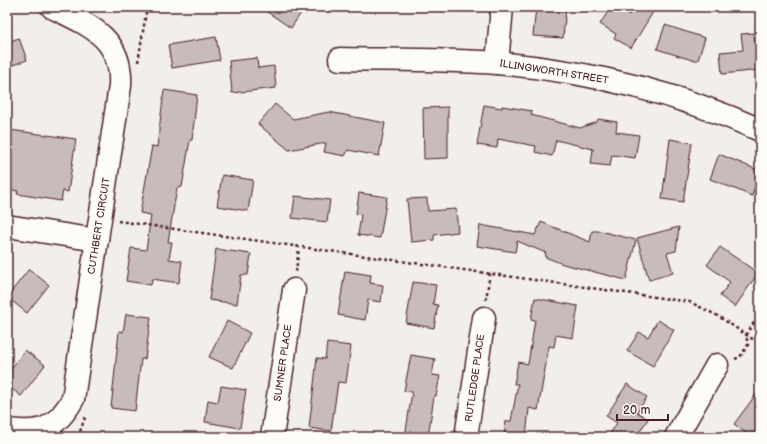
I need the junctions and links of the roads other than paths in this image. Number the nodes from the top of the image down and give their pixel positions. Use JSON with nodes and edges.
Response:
{"nodes":[{"id":1,"x":52,"y":7,"type":"edge"},
{"id":2,"x":502,"y":7,"type":"edge"},
{"id":3,"x":340,"y":59,"type":"dead end"},
{"id":4,"x":497,"y":63,"type":"junction"},
{"id":5,"x":760,"y":130,"type":"edge"},
{"id":6,"x":7,"y":226,"type":"edge"},
{"id":7,"x":99,"y":229,"type":"junction"},
{"id":8,"x":294,"y":290,"type":"road end"},
{"id":9,"x":484,"y":318,"type":"road end"},
{"id":10,"x":717,"y":365,"type":"road end"},
{"id":11,"x":7,"y":430,"type":"edge"},
{"id":12,"x":272,"y":437,"type":"edge"},
{"id":13,"x":466,"y":437,"type":"edge"},
{"id":14,"x":676,"y":437,"type":"edge"}],
"edges":[{"from":1,"to":7,"type":"street","name":"CUTHBERT CIRCUIT"},
{"from":2,"to":4,"type":"street"},
{"from":3,"to":4,"type":"street","name":"ILLINGWORTH STREET"},
{"from":4,"to":5,"type":"street","name":"ILLINGWORTH STREET"},
{"from":6,"to":7,"type":"street"},
{"from":7,"to":11,"type":"street","name":"CUTHBERT CIRCUIT"},
{"from":8,"to":12,"type":"street","name":"SUMNER PLACE"},
{"from":9,"to":13,"type":"street","name":"RUTLEDGE PLACE"},
{"from":10,"to":14,"type":"street"}]}
